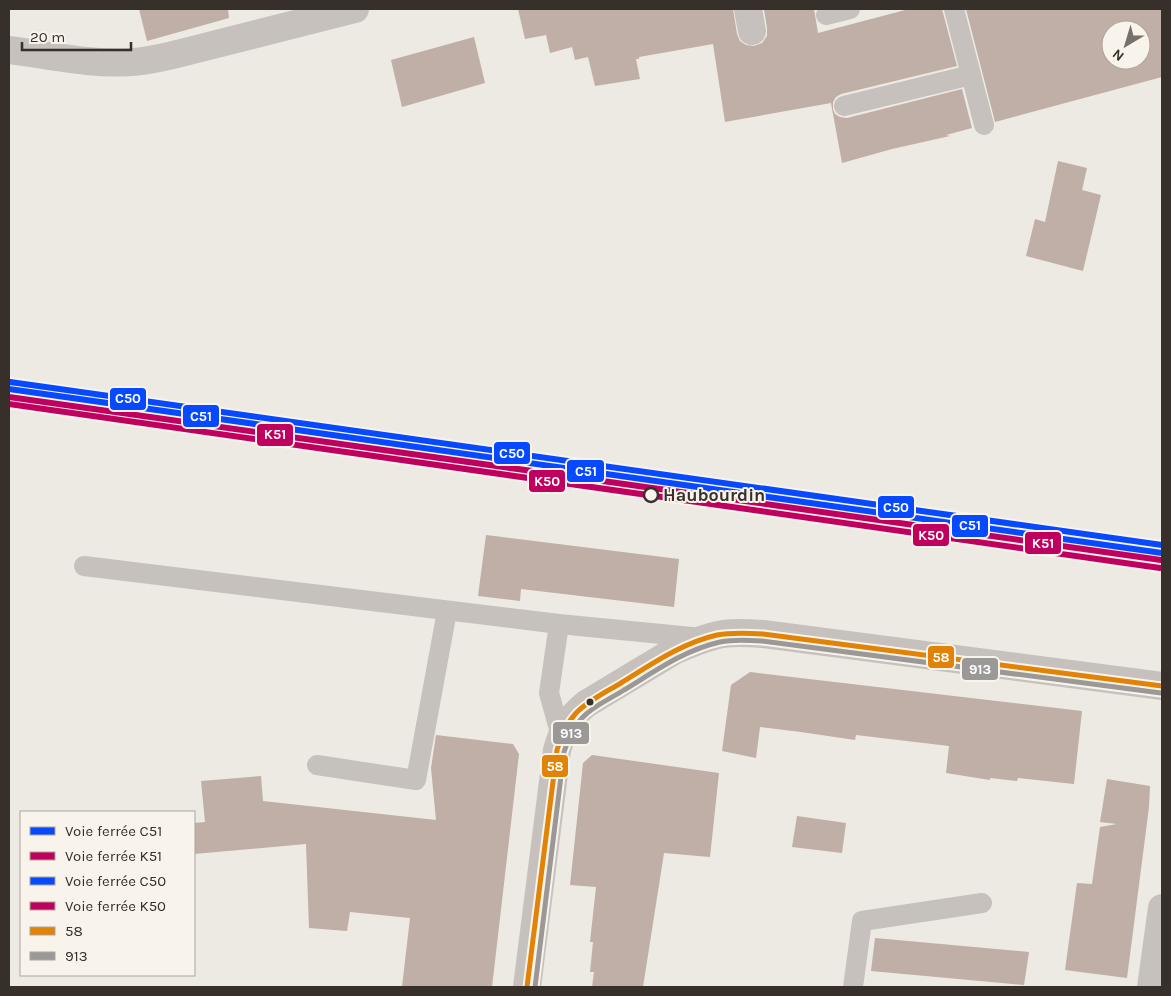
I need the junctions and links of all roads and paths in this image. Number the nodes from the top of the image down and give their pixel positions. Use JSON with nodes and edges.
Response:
{"nodes":[{"id":1,"x":355,"y":9,"type":"edge"},
{"id":2,"x":850,"y":9,"type":"edge"},
{"id":3,"x":954,"y":9,"type":"edge"},
{"id":4,"x":826,"y":15,"type":"dead end"},
{"id":5,"x":9,"y":50,"type":"edge"},
{"id":6,"x":971,"y":75,"type":"junction"},
{"id":7,"x":844,"y":106,"type":"dead end"},
{"id":8,"x":984,"y":125,"type":"dead end"},
{"id":9,"x":84,"y":566,"type":"dead end"},
{"id":10,"x":447,"y":611,"type":"junction"},
{"id":11,"x":559,"y":624,"type":"junction"},
{"id":12,"x":704,"y":639,"type":"junction"},
{"id":13,"x":1162,"y":686,"type":"edge"},
{"id":14,"x":561,"y":736,"type":"junction"},
{"id":15,"x":318,"y":765,"type":"dead end"},
{"id":16,"x":982,"y":902,"type":"dead end"},
{"id":17,"x":1162,"y":908,"type":"edge"},
{"id":18,"x":527,"y":987,"type":"edge"},
{"id":19,"x":853,"y":987,"type":"edge"},
{"id":20,"x":1152,"y":987,"type":"edge"}],
"edges":[{"from":1,"to":5,"type":"street"},
{"from":2,"to":4,"type":"lane"},
{"from":3,"to":6,"type":"lane"},
{"from":6,"to":7,"type":"lane"},
{"from":6,"to":8,"type":"lane"},
{"from":9,"to":10,"type":"lane"},
{"from":10,"to":11,"type":"lane"},
{"from":10,"to":15,"type":"lane"},
{"from":11,"to":12,"type":"lane"},
{"from":11,"to":14,"type":"lane"},
{"from":12,"to":13,"type":"street"},
{"from":12,"to":14,"type":"street"},
{"from":14,"to":18,"type":"street"},
{"from":16,"to":19,"type":"lane"},
{"from":17,"to":20,"type":"street"}]}
